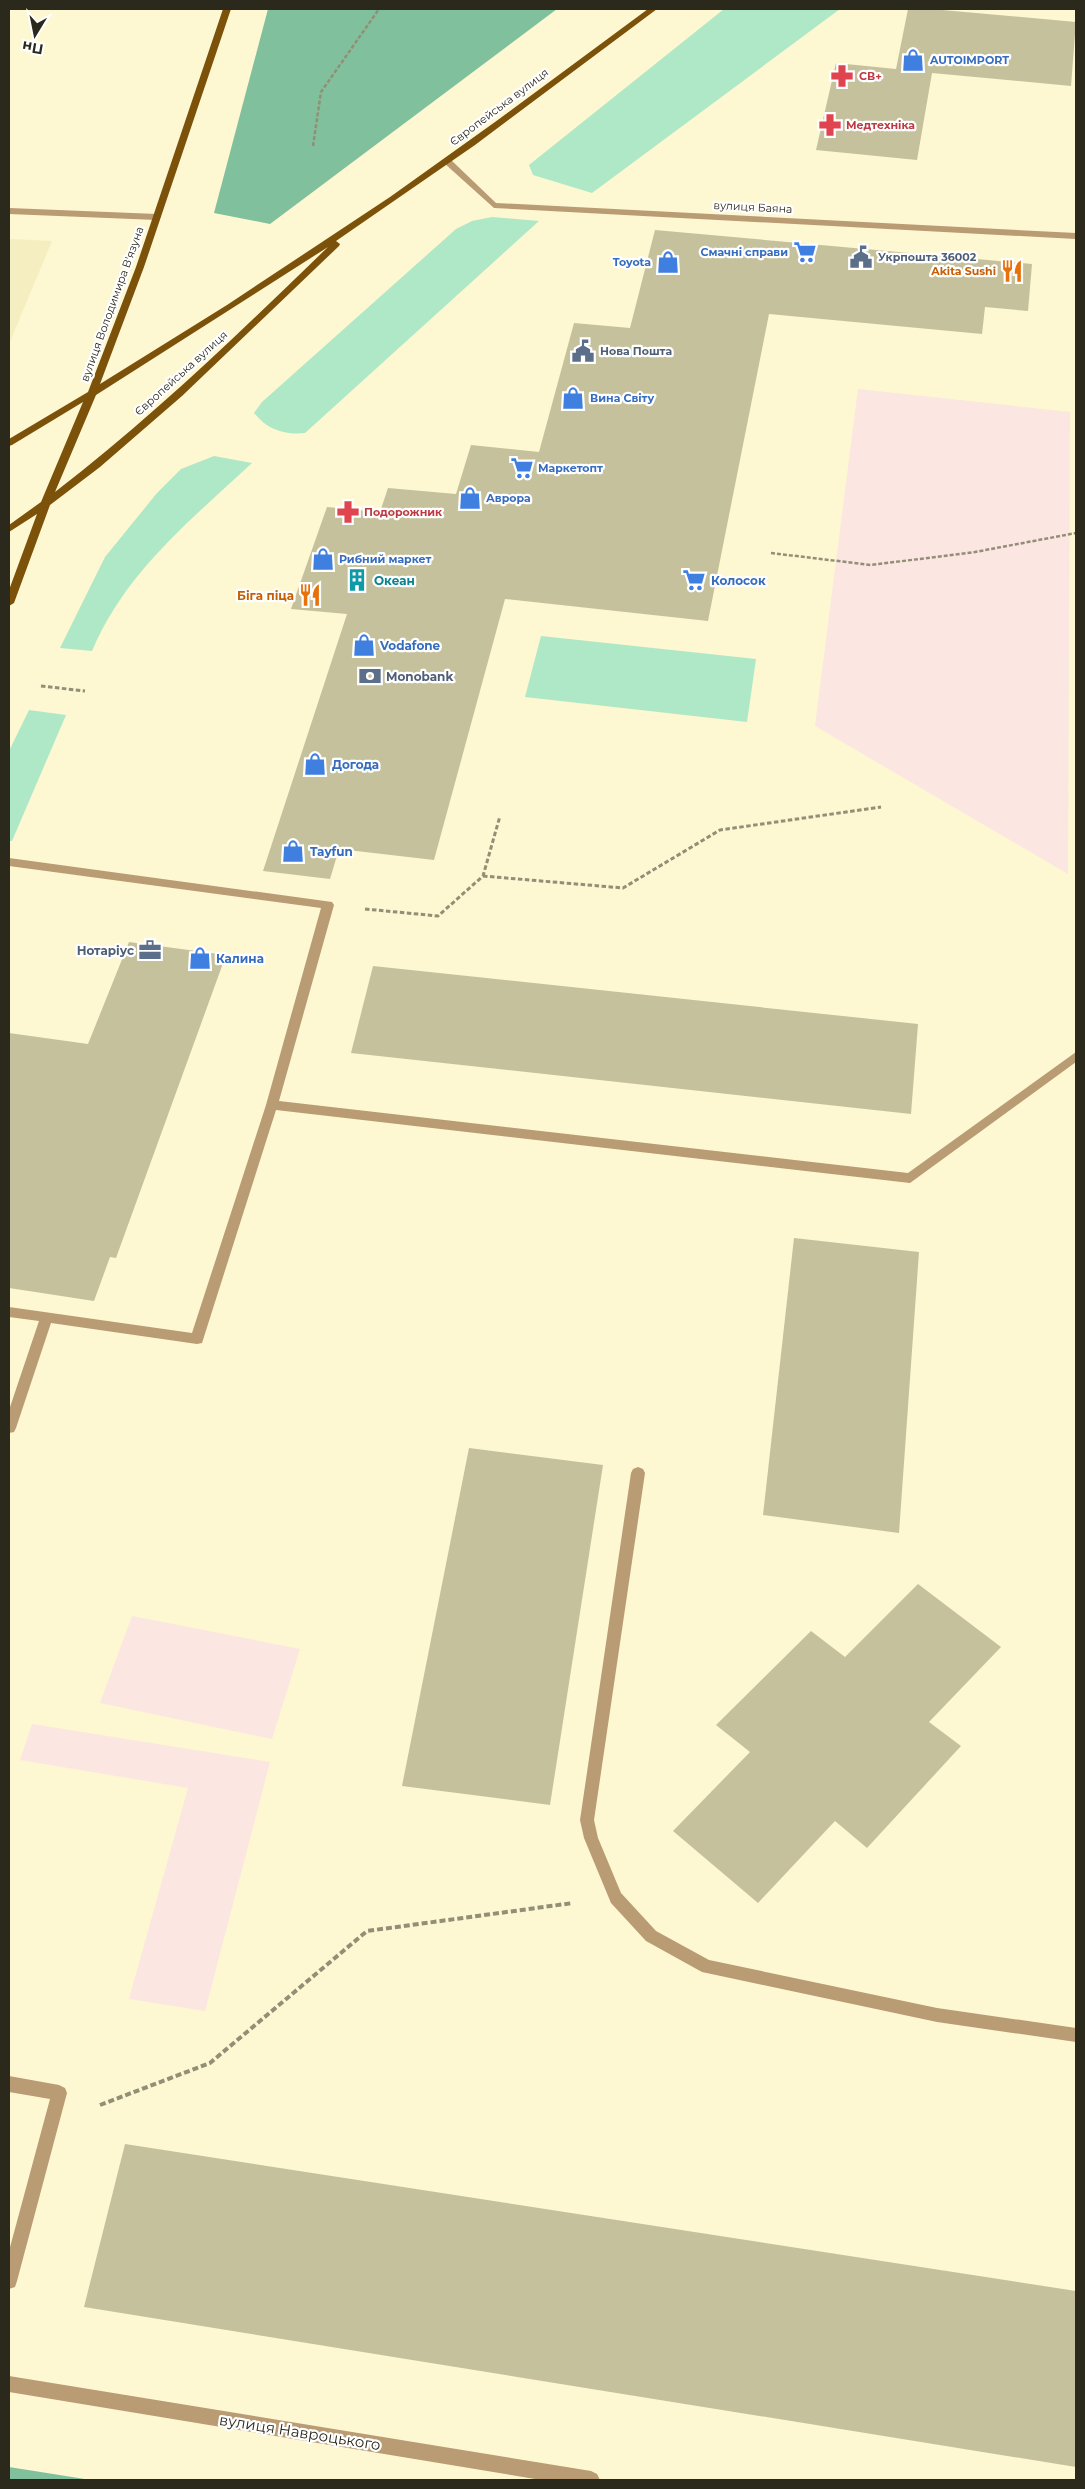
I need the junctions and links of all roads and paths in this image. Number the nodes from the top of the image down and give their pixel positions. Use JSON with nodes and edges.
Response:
{"nodes":[{"id":1,"x":227,"y":9,"type":"edge"},
{"id":2,"x":379,"y":9,"type":"edge"},
{"id":3,"x":653,"y":9,"type":"edge"},
{"id":4,"x":313,"y":146,"type":"dead end"},
{"id":5,"x":446,"y":162,"type":"junction"},
{"id":6,"x":9,"y":211,"type":"edge"},
{"id":7,"x":158,"y":217,"type":"junction"},
{"id":8,"x":358,"y":223,"type":"junction"},
{"id":9,"x":1076,"y":236,"type":"edge"},
{"id":10,"x":92,"y":393,"type":"junction"},
{"id":11,"x":9,"y":442,"type":"edge"},
{"id":12,"x":45,"y":505,"type":"junction"},
{"id":13,"x":9,"y":529,"type":"edge"},
{"id":14,"x":1076,"y":533,"type":"edge"},
{"id":15,"x":770,"y":553,"type":"dead end"},
{"id":16,"x":9,"y":603,"type":"edge"},
{"id":17,"x":41,"y":686,"type":"dead end"},
{"id":18,"x":85,"y":690,"type":"dead end"},
{"id":19,"x":881,"y":807,"type":"dead end"},
{"id":20,"x":500,"y":816,"type":"dead end"},
{"id":21,"x":9,"y":862,"type":"edge"},
{"id":22,"x":483,"y":876,"type":"junction"},
{"id":23,"x":328,"y":905,"type":"junction"},
{"id":24,"x":1076,"y":1056,"type":"edge"},
{"id":25,"x":272,"y":1105,"type":"junction"},
{"id":26,"x":9,"y":1312,"type":"edge"},
{"id":27,"x":47,"y":1317,"type":"junction"},
{"id":28,"x":9,"y":1428,"type":"edge"},
{"id":29,"x":638,"y":1472,"type":"dead end"},
{"id":30,"x":616,"y":1898,"type":"junction"},
{"id":31,"x":1076,"y":2035,"type":"edge"},
{"id":32,"x":9,"y":2084,"type":"edge"},
{"id":33,"x":51,"y":2123,"type":"junction"},
{"id":34,"x":9,"y":2281,"type":"edge"},
{"id":35,"x":9,"y":2384,"type":"edge"},
{"id":36,"x":591,"y":2480,"type":"edge"}],
"edges":[{"from":1,"to":7,"type":"main road","name":"вулиця Володимира В'язуна"},
{"from":2,"to":4,"type":"path"},
{"from":3,"to":5,"type":"main road","name":"Європейська вулиця"},
{"from":5,"to":8,"type":"main road","name":"Європейська вулиця"},
{"from":5,"to":9,"type":"street","name":"вулиця Баяна"},
{"from":6,"to":7,"type":"street"},
{"from":7,"to":10,"type":"main road","name":"вулиця Володимира В'язуна"},
{"from":8,"to":10,"type":"main road","name":"Європейська вулиця"},
{"from":8,"to":12,"type":"main road","name":"Європейська вулиця"},
{"from":10,"to":11,"type":"main road","name":"Європейська вулиця"},
{"from":10,"to":12,"type":"main road","name":"вулиця Володимира В'язуна"},
{"from":12,"to":13,"type":"main road","name":"Європейська вулиця"},
{"from":12,"to":16,"type":"main road","name":"вулиця Володимира В'язуна"},
{"from":14,"to":15,"type":"path"},
{"from":17,"to":18,"type":"path"},
{"from":19,"to":22,"type":"path"},
{"from":20,"to":22,"type":"path"},
{"from":21,"to":23,"type":"street"},
{"from":22,"to":23,"type":"path"},
{"from":23,"to":25,"type":"street"},
{"from":24,"to":25,"type":"street"},
{"from":25,"to":27,"type":"street"},
{"from":26,"to":27,"type":"street"},
{"from":27,"to":28,"type":"street"},
{"from":29,"to":30,"type":"street"},
{"from":30,"to":31,"type":"street"},
{"from":30,"to":33,"type":"path"},
{"from":32,"to":33,"type":"street"},
{"from":33,"to":34,"type":"street"},
{"from":35,"to":36,"type":"street","name":"вулиця Навроцького"}]}
